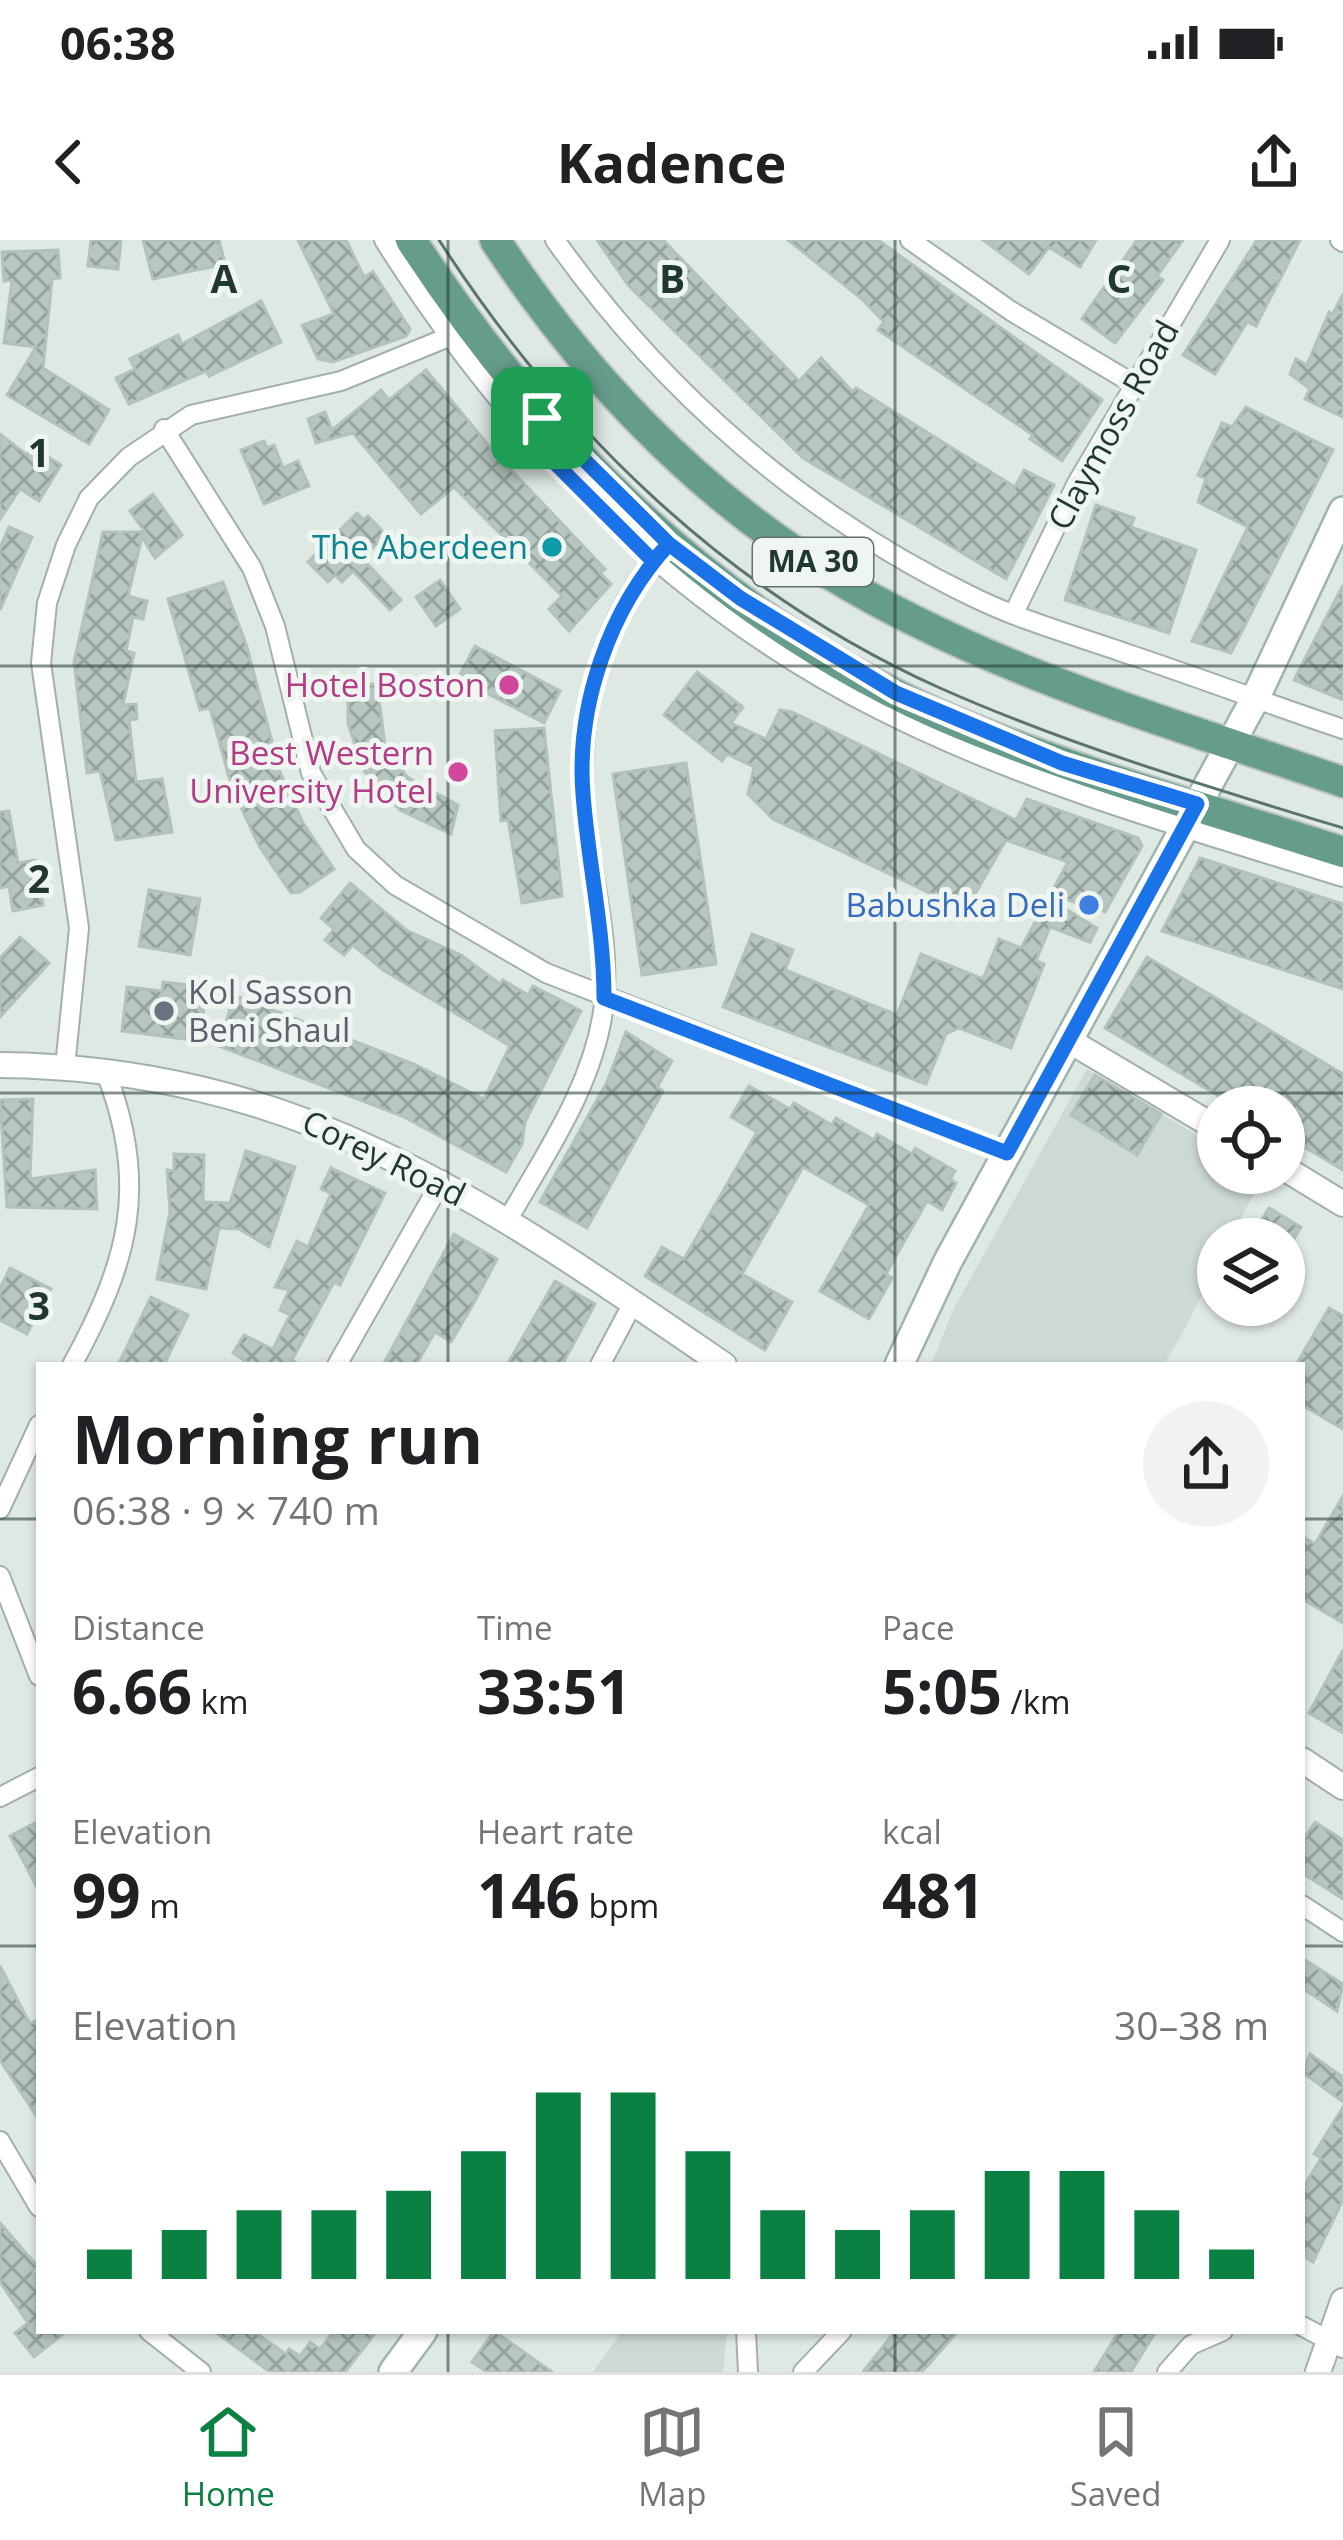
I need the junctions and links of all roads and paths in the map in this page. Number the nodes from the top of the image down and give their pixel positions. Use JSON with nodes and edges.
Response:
{"nodes":[{"id":1,"x":385,"y":240,"type":"edge"},
{"id":2,"x":411,"y":240,"type":"edge"},
{"id":3,"x":495,"y":240,"type":"edge"},
{"id":4,"x":555,"y":240,"type":"edge"},
{"id":5,"x":910,"y":240,"type":"edge"},
{"id":6,"x":1220,"y":240,"type":"edge"},
{"id":7,"x":446,"y":338,"type":"junction"},
{"id":8,"x":1132,"y":383,"type":"junction"},
{"id":9,"x":533,"y":426,"type":"junction"},
{"id":10,"x":164,"y":429,"type":"junction"},
{"id":11,"x":1343,"y":512,"type":"edge"},
{"id":12,"x":661,"y":553,"type":"junction"},
{"id":13,"x":1014,"y":614,"type":"junction"},
{"id":14,"x":1255,"y":699,"type":"junction"},
{"id":15,"x":1343,"y":729,"type":"edge"},
{"id":16,"x":1231,"y":744,"type":"junction"},
{"id":17,"x":1343,"y":782,"type":"edge"},
{"id":18,"x":1191,"y":816,"type":"junction"},
{"id":19,"x":1343,"y":852,"type":"edge"},
{"id":20,"x":1343,"y":877,"type":"edge"},
{"id":21,"x":604,"y":998,"type":"junction"},
{"id":22,"x":1068,"y":1040,"type":"junction"},
{"id":23,"x":0,"y":1065,"type":"edge"},
{"id":24,"x":65,"y":1067,"type":"junction"},
{"id":25,"x":106,"y":1073,"type":"junction"},
{"id":26,"x":1197,"y":1117,"type":"edge"},
{"id":27,"x":1007,"y":1153,"type":"junction"},
{"id":28,"x":442,"y":1180,"type":"junction"},
{"id":29,"x":1305,"y":1181,"type":"edge"},
{"id":30,"x":1343,"y":1204,"type":"edge"},
{"id":31,"x":507,"y":1221,"type":"junction"},
{"id":32,"x":633,"y":1303,"type":"junction"},
{"id":33,"x":74,"y":1362,"type":"edge"},
{"id":34,"x":340,"y":1362,"type":"edge"},
{"id":35,"x":602,"y":1362,"type":"edge"},
{"id":36,"x":720,"y":1362,"type":"edge"},
{"id":37,"x":901,"y":1362,"type":"edge"},
{"id":38,"x":36,"y":1431,"type":"edge"},
{"id":39,"x":0,"y":1509,"type":"edge"},
{"id":40,"x":0,"y":1576,"type":"edge"},
{"id":41,"x":36,"y":1668,"type":"edge"},
{"id":42,"x":1305,"y":1762,"type":"edge"},
{"id":43,"x":36,"y":1779,"type":"edge"},
{"id":44,"x":1343,"y":1787,"type":"edge"},
{"id":45,"x":0,"y":1797,"type":"edge"},
{"id":46,"x":1305,"y":1907,"type":"edge"},
{"id":47,"x":1343,"y":1932,"type":"edge"},
{"id":48,"x":0,"y":2140,"type":"edge"},
{"id":49,"x":36,"y":2202,"type":"edge"},
{"id":50,"x":1343,"y":2301,"type":"edge"},
{"id":51,"x":1305,"y":2328,"type":"edge"},
{"id":52,"x":152,"y":2334,"type":"edge"},
{"id":53,"x":422,"y":2334,"type":"edge"},
{"id":54,"x":746,"y":2334,"type":"edge"},
{"id":55,"x":839,"y":2334,"type":"edge"},
{"id":56,"x":1216,"y":2334,"type":"edge"},
{"id":57,"x":1336,"y":2343,"type":"edge"},
{"id":58,"x":201,"y":2372,"type":"edge"},
{"id":59,"x":393,"y":2372,"type":"edge"},
{"id":60,"x":748,"y":2372,"type":"edge"},
{"id":61,"x":803,"y":2372,"type":"edge"},
{"id":62,"x":1167,"y":2372,"type":"edge"},
{"id":63,"x":1318,"y":2372,"type":"edge"}],
"edges":[{"from":1,"to":7,"type":"street"},
{"from":2,"to":9,"type":"main road","number":"MA 30"},
{"from":3,"to":16,"type":"main road","number":"MA 30"},
{"from":4,"to":13,"type":"street"},
{"from":5,"to":8,"type":"street"},
{"from":6,"to":8,"type":"street","name":"Claymoss Road"},
{"from":7,"to":9,"type":"street"},
{"from":7,"to":10,"type":"street"},
{"from":8,"to":13,"type":"street","name":"Claymoss Road"},
{"from":9,"to":12,"type":"main road","number":"MA 30"},
{"from":10,"to":21,"type":"street"},
{"from":10,"to":24,"type":"street"},
{"from":11,"to":14,"type":"main road"},
{"from":12,"to":18,"type":"main road","number":"MA 30"},
{"from":12,"to":21,"type":"street"},
{"from":13,"to":14,"type":"street"},
{"from":14,"to":15,"type":"street"},
{"from":14,"to":16,"type":"main road"},
{"from":16,"to":17,"type":"main road","number":"MA 30"},
{"from":16,"to":18,"type":"main road"},
{"from":18,"to":19,"type":"main road","number":"MA 30"},
{"from":18,"to":20,"type":"street"},
{"from":18,"to":22,"type":"main road"},
{"from":21,"to":27,"type":"street"},
{"from":21,"to":31,"type":"street"},
{"from":22,"to":26,"type":"street"},
{"from":22,"to":27,"type":"main road"},
{"from":23,"to":24,"type":"street","name":"Corey Road"},
{"from":24,"to":25,"type":"street","name":"Corey Road"},
{"from":25,"to":28,"type":"street","name":"Corey Road"},
{"from":25,"to":33,"type":"street"},
{"from":27,"to":37,"type":"main road"},
{"from":28,"to":31,"type":"street","name":"Corey Road"},
{"from":28,"to":34,"type":"street"},
{"from":29,"to":30,"type":"street"},
{"from":31,"to":32,"type":"street","name":"Corey Road"},
{"from":32,"to":35,"type":"street"},
{"from":32,"to":36,"type":"street","name":"Corey Road"},
{"from":38,"to":39,"type":"street"},
{"from":40,"to":41,"type":"street"},
{"from":42,"to":44,"type":"street"},
{"from":43,"to":45,"type":"street"},
{"from":46,"to":47,"type":"street"},
{"from":48,"to":49,"type":"street"},
{"from":50,"to":57,"type":"street"},
{"from":51,"to":57,"type":"street"},
{"from":52,"to":58,"type":"street"},
{"from":53,"to":59,"type":"main road"},
{"from":54,"to":60,"type":"street"},
{"from":55,"to":61,"type":"street"},
{"from":56,"to":62,"type":"street"},
{"from":57,"to":63,"type":"street"}]}
